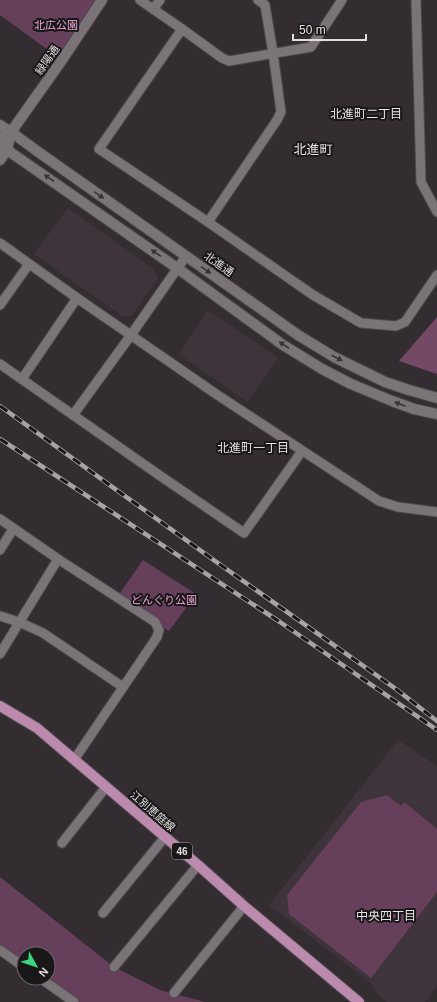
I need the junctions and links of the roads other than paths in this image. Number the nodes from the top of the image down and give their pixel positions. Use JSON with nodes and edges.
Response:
{"nodes":[{"id":1,"x":102,"y":0,"type":"edge"},
{"id":2,"x":140,"y":0,"type":"edge"},
{"id":3,"x":160,"y":0,"type":"edge"},
{"id":4,"x":258,"y":0,"type":"edge"},
{"id":5,"x":342,"y":0,"type":"edge"},
{"id":6,"x":416,"y":0,"type":"edge"},
{"id":7,"x":153,"y":9,"type":"junction"},
{"id":8,"x":182,"y":29,"type":"junction"},
{"id":9,"x":273,"y":53,"type":"junction"},
{"id":10,"x":0,"y":125,"type":"edge"},
{"id":11,"x":11,"y":132,"type":"junction"},
{"id":12,"x":0,"y":138,"type":"edge"},
{"id":13,"x":4,"y":147,"type":"edge"},
{"id":14,"x":0,"y":160,"type":"edge"},
{"id":15,"x":437,"y":212,"type":"edge"},
{"id":16,"x":208,"y":222,"type":"junction"},
{"id":17,"x":0,"y":243,"type":"edge"},
{"id":18,"x":186,"y":256,"type":"junction"},
{"id":19,"x":29,"y":264,"type":"junction"},
{"id":20,"x":177,"y":268,"type":"junction"},
{"id":21,"x":437,"y":275,"type":"edge"},
{"id":22,"x":77,"y":298,"type":"junction"},
{"id":23,"x":0,"y":305,"type":"edge"},
{"id":24,"x":131,"y":334,"type":"junction"},
{"id":25,"x":0,"y":364,"type":"edge"},
{"id":26,"x":22,"y":378,"type":"junction"},
{"id":27,"x":437,"y":398,"type":"edge"},
{"id":28,"x":437,"y":414,"type":"edge"},
{"id":29,"x":73,"y":415,"type":"junction"},
{"id":30,"x":302,"y":451,"type":"junction"},
{"id":31,"x":437,"y":512,"type":"edge"},
{"id":32,"x":0,"y":519,"type":"edge"},
{"id":33,"x":13,"y":528,"type":"junction"},
{"id":34,"x":0,"y":550,"type":"edge"},
{"id":35,"x":58,"y":559,"type":"junction"},
{"id":36,"x":0,"y":616,"type":"edge"},
{"id":37,"x":19,"y":622,"type":"junction"},
{"id":38,"x":0,"y":654,"type":"edge"},
{"id":39,"x":124,"y":687,"type":"junction"},
{"id":40,"x":0,"y":706,"type":"edge"},
{"id":41,"x":74,"y":760,"type":"junction"},
{"id":42,"x":106,"y":787,"type":"junction"},
{"id":43,"x":164,"y":837,"type":"junction"},
{"id":44,"x":62,"y":843,"type":"dead end"},
{"id":45,"x":198,"y":865,"type":"junction"},
{"id":46,"x":244,"y":906,"type":"junction"},
{"id":47,"x":103,"y":913,"type":"dead end"},
{"id":48,"x":0,"y":950,"type":"edge"},
{"id":49,"x":16,"y":961,"type":"edge"},
{"id":50,"x":114,"y":967,"type":"dead end"},
{"id":51,"x":51,"y":986,"type":"edge"},
{"id":52,"x":174,"y":993,"type":"dead end"},
{"id":53,"x":74,"y":1002,"type":"edge"},
{"id":54,"x":359,"y":1002,"type":"edge"}],
"edges":[{"from":1,"to":11,"type":"street","name":"緑陽通"},
{"from":2,"to":7,"type":"street"},
{"from":3,"to":7,"type":"street"},
{"from":4,"to":9,"type":"street"},
{"from":5,"to":9,"type":"street"},
{"from":6,"to":15,"type":"street"},
{"from":7,"to":8,"type":"street"},
{"from":8,"to":9,"type":"street"},
{"from":8,"to":16,"type":"street"},
{"from":9,"to":16,"type":"street"},
{"from":10,"to":11,"type":"street","name":"北進通"},
{"from":11,"to":12,"type":"street","name":"緑陽通"},
{"from":11,"to":13,"type":"street","name":"緑陽通"},
{"from":11,"to":18,"type":"street","name":"北進通","one_way":true},
{"from":13,"to":14,"type":"street","name":"緑陽通"},
{"from":20,"to":13,"type":"street","one_way":true},
{"from":16,"to":21,"type":"street"},
{"from":17,"to":19,"type":"street"},
{"from":18,"to":20,"type":"street"},
{"from":18,"to":27,"type":"street","name":"北進通","one_way":true},
{"from":19,"to":22,"type":"street"},
{"from":19,"to":23,"type":"street"},
{"from":20,"to":24,"type":"street"},
{"from":28,"to":20,"type":"street","one_way":true},
{"from":22,"to":24,"type":"street"},
{"from":22,"to":26,"type":"street"},
{"from":24,"to":29,"type":"street"},
{"from":24,"to":30,"type":"street"},
{"from":25,"to":26,"type":"street"},
{"from":26,"to":29,"type":"street"},
{"from":29,"to":30,"type":"street"},
{"from":30,"to":31,"type":"street"},
{"from":32,"to":33,"type":"street"},
{"from":33,"to":34,"type":"street"},
{"from":33,"to":35,"type":"street"},
{"from":35,"to":37,"type":"street"},
{"from":35,"to":39,"type":"street"},
{"from":36,"to":37,"type":"street"},
{"from":37,"to":38,"type":"street"},
{"from":37,"to":39,"type":"street"},
{"from":39,"to":41,"type":"street"},
{"from":40,"to":41,"type":"main road","name":"江別恵庭線","number":"46"},
{"from":41,"to":42,"type":"main road","name":"江別恵庭線","number":"46"},
{"from":42,"to":43,"type":"main road","name":"江別恵庭線","number":"46"},
{"from":42,"to":44,"type":"street"},
{"from":43,"to":45,"type":"main road","name":"江別恵庭線","number":"46"},
{"from":43,"to":47,"type":"street"},
{"from":45,"to":46,"type":"main road","name":"江別恵庭線","number":"46"},
{"from":45,"to":50,"type":"street"},
{"from":46,"to":52,"type":"street"},
{"from":46,"to":54,"type":"main road","name":"江別恵庭線","number":"46"},
{"from":48,"to":49,"type":"street"},
{"from":51,"to":53,"type":"street"}]}
